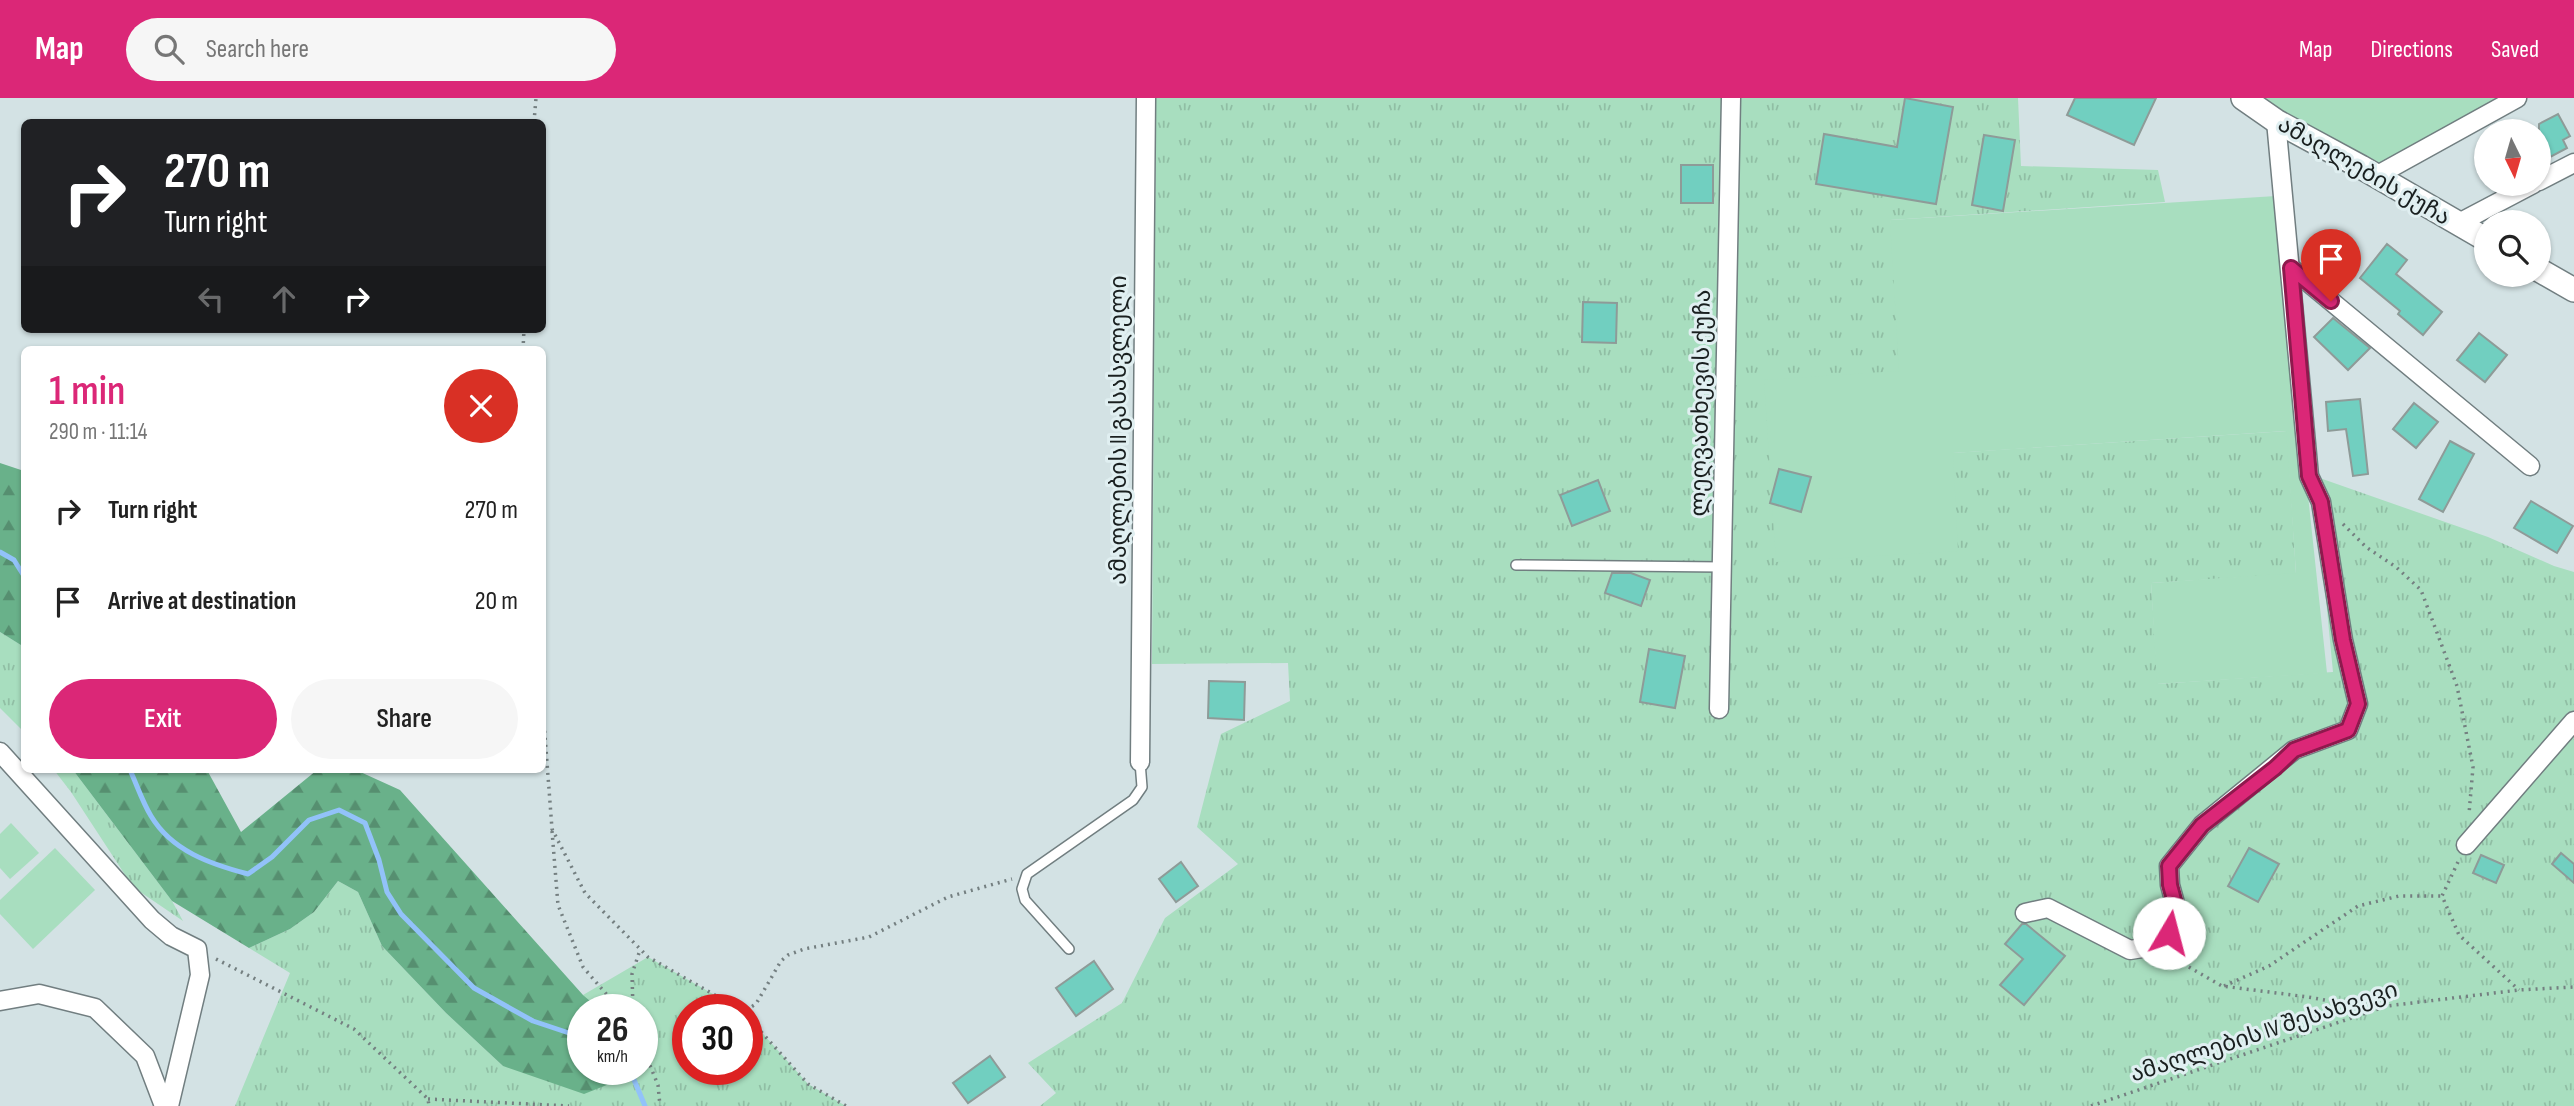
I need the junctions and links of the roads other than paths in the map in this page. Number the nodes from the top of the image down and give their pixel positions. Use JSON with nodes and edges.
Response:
{"nodes":[{"id":1,"x":1146,"y":98,"type":"edge"},
{"id":2,"x":1731,"y":98,"type":"edge"},
{"id":3,"x":2516,"y":98,"type":"edge"},
{"id":4,"x":2262,"y":106,"type":"edge"},
{"id":5,"x":2574,"y":163,"type":"edge"},
{"id":6,"x":2552,"y":174,"type":"edge"},
{"id":7,"x":2376,"y":176,"type":"junction"},
{"id":8,"x":2510,"y":196,"type":"edge"},
{"id":9,"x":2457,"y":224,"type":"junction"},
{"id":10,"x":2474,"y":233,"type":"edge"},
{"id":11,"x":2291,"y":268,"type":"junction"},
{"id":12,"x":2551,"y":277,"type":"edge"},
{"id":13,"x":2574,"y":290,"type":"edge"},
{"id":14,"x":2530,"y":466,"type":"dead end"},
{"id":15,"x":1516,"y":565,"type":"dead end"},
{"id":16,"x":1722,"y":567,"type":"junction"},
{"id":17,"x":1719,"y":709,"type":"dead end"},
{"id":18,"x":2574,"y":721,"type":"edge"},
{"id":19,"x":0,"y":752,"type":"edge"},
{"id":20,"x":1140,"y":762,"type":"joint"},
{"id":21,"x":2466,"y":845,"type":"road end"},
{"id":22,"x":2025,"y":913,"type":"dead end"},
{"id":23,"x":1069,"y":949,"type":"dead end"},
{"id":24,"x":0,"y":1001,"type":"edge"},
{"id":25,"x":164,"y":1106,"type":"edge"},
{"id":26,"x":169,"y":1106,"type":"edge"}],
"edges":[{"from":1,"to":20,"type":"street","name":"ამაღლების II გასასვლელი"},
{"from":2,"to":16,"type":"street","name":"ლეღვათხევის ქუჩა"},
{"from":3,"to":7,"type":"street"},
{"from":4,"to":7,"type":"street","name":"ამაღლების ქუჩა"},
{"from":4,"to":11,"type":"street"},
{"from":5,"to":6,"type":"street"},
{"from":7,"to":9,"type":"street","name":"ამაღლების ქუჩა"},
{"from":8,"to":9,"type":"street"},
{"from":9,"to":10,"type":"street","name":"ამაღლების ქუჩა"},
{"from":11,"to":14,"type":"street"},
{"from":11,"to":22,"type":"street"},
{"from":12,"to":13,"type":"street"},
{"from":15,"to":16,"type":"lane"},
{"from":16,"to":17,"type":"street","name":"ლეღვათხევის ქუჩა"},
{"from":18,"to":21,"type":"street"},
{"from":19,"to":26,"type":"street"},
{"from":20,"to":23,"type":"lane"},
{"from":24,"to":25,"type":"street"}]}
